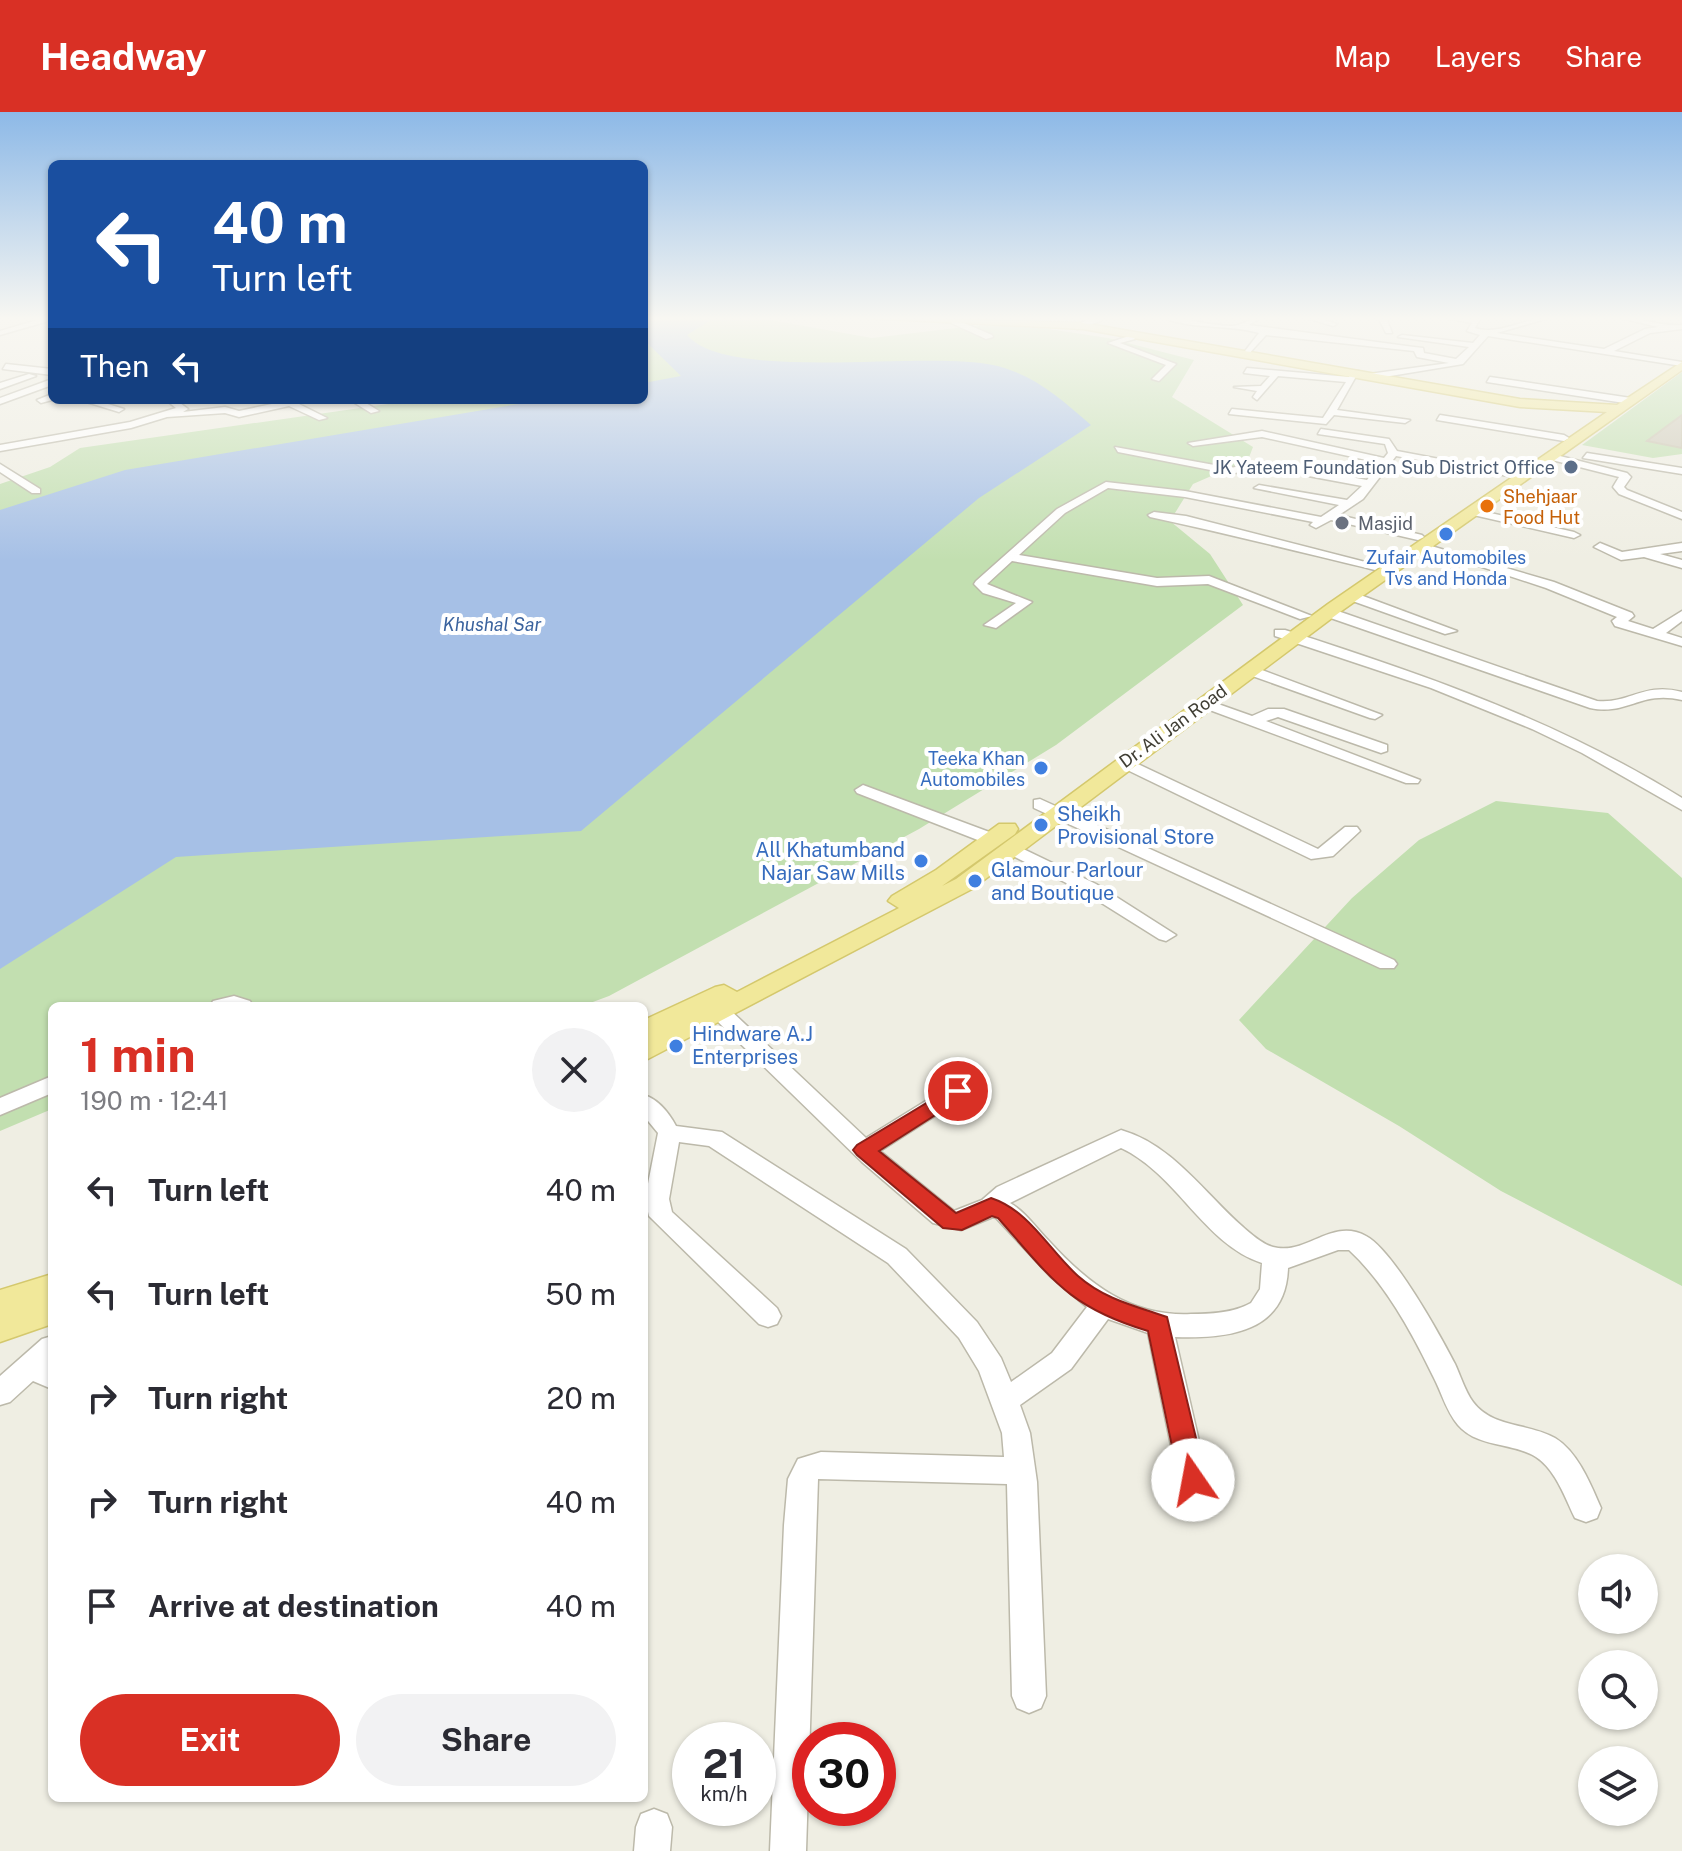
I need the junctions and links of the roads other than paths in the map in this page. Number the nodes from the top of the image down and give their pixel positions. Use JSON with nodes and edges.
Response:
{"nodes":[{"id":1,"x":48,"y":398,"type":"edge"},
{"id":2,"x":1342,"y":398,"type":"edge"},
{"id":3,"x":1481,"y":398,"type":"edge"},
{"id":4,"x":1503,"y":398,"type":"edge"},
{"id":5,"x":1584,"y":398,"type":"edge"},
{"id":6,"x":1629,"y":398,"type":"edge"},
{"id":7,"x":41,"y":400,"type":"dead end"},
{"id":8,"x":100,"y":404,"type":"edge"},
{"id":9,"x":176,"y":404,"type":"edge"},
{"id":10,"x":285,"y":404,"type":"edge"},
{"id":11,"x":292,"y":404,"type":"edge"},
{"id":12,"x":361,"y":404,"type":"edge"},
{"id":13,"x":1543,"y":405,"type":"junction"},
{"id":14,"x":1619,"y":405,"type":"junction"},
{"id":15,"x":119,"y":409,"type":"dead end"},
{"id":16,"x":374,"y":411,"type":"dead end"},
{"id":17,"x":1232,"y":412,"type":"dead end"},
{"id":18,"x":1331,"y":412,"type":"junction"},
{"id":19,"x":171,"y":416,"type":"junction"},
{"id":20,"x":322,"y":418,"type":"dead end"},
{"id":21,"x":1440,"y":418,"type":"dead end"},
{"id":22,"x":1405,"y":420,"type":"dead end"},
{"id":23,"x":1321,"y":432,"type":"dead end"},
{"id":24,"x":1193,"y":443,"type":"dead end"},
{"id":25,"x":0,"y":448,"type":"edge"},
{"id":26,"x":1118,"y":449,"type":"dead end"},
{"id":27,"x":1558,"y":449,"type":"junction"},
{"id":28,"x":1391,"y":457,"type":"junction"},
{"id":29,"x":0,"y":467,"type":"edge"},
{"id":30,"x":1223,"y":470,"type":"junction"},
{"id":31,"x":1682,"y":471,"type":"edge"},
{"id":32,"x":1098,"y":473,"type":"dead end"},
{"id":33,"x":1519,"y":475,"type":"junction"},
{"id":34,"x":1371,"y":484,"type":"junction"},
{"id":35,"x":1259,"y":488,"type":"dead end"},
{"id":36,"x":36,"y":491,"type":"dead end"},
{"id":37,"x":1352,"y":504,"type":"junction"},
{"id":38,"x":1199,"y":508,"type":"dead end"},
{"id":39,"x":1473,"y":512,"type":"junction"},
{"id":40,"x":1154,"y":515,"type":"dead end"},
{"id":41,"x":1682,"y":516,"type":"edge"},
{"id":42,"x":1329,"y":519,"type":"junction"},
{"id":43,"x":1574,"y":535,"type":"dead end"},
{"id":44,"x":1421,"y":541,"type":"junction"},
{"id":45,"x":1600,"y":547,"type":"dead end"},
{"id":46,"x":1682,"y":547,"type":"edge"},
{"id":47,"x":1644,"y":553,"type":"junction"},
{"id":48,"x":1007,"y":557,"type":"junction"},
{"id":49,"x":1682,"y":564,"type":"edge"},
{"id":50,"x":1375,"y":566,"type":"junction"},
{"id":51,"x":1351,"y":596,"type":"junction"},
{"id":52,"x":1328,"y":608,"type":"junction"},
{"id":53,"x":1682,"y":615,"type":"edge"},
{"id":54,"x":1305,"y":616,"type":"junction"},
{"id":55,"x":991,"y":625,"type":"dead end"},
{"id":56,"x":1450,"y":631,"type":"dead end"},
{"id":57,"x":1655,"y":634,"type":"junction"},
{"id":58,"x":1287,"y":636,"type":"junction"},
{"id":59,"x":1682,"y":642,"type":"edge"},
{"id":60,"x":1249,"y":670,"type":"junction"},
{"id":61,"x":1682,"y":696,"type":"edge"},
{"id":62,"x":1204,"y":703,"type":"junction"},
{"id":63,"x":1375,"y":715,"type":"dead end"},
{"id":64,"x":1254,"y":721,"type":"junction"},
{"id":65,"x":1381,"y":748,"type":"dead end"},
{"id":66,"x":1129,"y":751,"type":"junction"},
{"id":67,"x":1412,"y":780,"type":"dead end"},
{"id":68,"x":863,"y":790,"type":"dead end"},
{"id":69,"x":1682,"y":805,"type":"edge"},
{"id":70,"x":1049,"y":808,"type":"junction"},
{"id":71,"x":1351,"y":831,"type":"dead end"},
{"id":72,"x":1002,"y":844,"type":"junction"},
{"id":73,"x":1166,"y":935,"type":"dead end"},
{"id":74,"x":1387,"y":964,"type":"dead end"},
{"id":75,"x":749,"y":989,"type":"junction"},
{"id":76,"x":721,"y":1013,"type":"junction"},
{"id":77,"x":648,"y":1029,"type":"edge"},
{"id":78,"x":648,"y":1050,"type":"edge"},
{"id":79,"x":48,"y":1086,"type":"edge"},
{"id":80,"x":958,"y":1091,"type":"dead end"},
{"id":81,"x":0,"y":1107,"type":"edge"},
{"id":82,"x":648,"y":1107,"type":"edge"},
{"id":83,"x":669,"y":1133,"type":"junction"},
{"id":84,"x":864,"y":1150,"type":"junction"},
{"id":85,"x":991,"y":1207,"type":"junction"},
{"id":86,"x":1275,"y":1258,"type":"junction"},
{"id":87,"x":48,"y":1289,"type":"edge"},
{"id":88,"x":0,"y":1304,"type":"edge"},
{"id":89,"x":1103,"y":1305,"type":"junction"},
{"id":90,"x":48,"y":1311,"type":"edge"},
{"id":91,"x":768,"y":1316,"type":"dead end"},
{"id":92,"x":1159,"y":1324,"type":"junction"},
{"id":93,"x":0,"y":1328,"type":"edge"},
{"id":94,"x":41,"y":1371,"type":"edge"},
{"id":95,"x":1,"y":1390,"type":"edge"},
{"id":96,"x":1003,"y":1400,"type":"junction"},
{"id":97,"x":1021,"y":1471,"type":"junction"},
{"id":98,"x":1193,"y":1480,"type":"dead end"},
{"id":99,"x":1586,"y":1508,"type":"dead end"},
{"id":100,"x":1029,"y":1696,"type":"dead end"},
{"id":101,"x":788,"y":1851,"type":"edge"}],
"edges":[{"from":1,"to":7,"type":"street"},
{"from":2,"to":18,"type":"street"},
{"from":3,"to":13,"type":"main road"},
{"from":4,"to":13,"type":"main road"},
{"from":5,"to":14,"type":"street"},
{"from":6,"to":14,"type":"main road","name":"Dr. Ali Jan Road"},
{"from":8,"to":15,"type":"street"},
{"from":9,"to":19,"type":"street"},
{"from":10,"to":19,"type":"street"},
{"from":11,"to":20,"type":"street"},
{"from":12,"to":16,"type":"street"},
{"from":13,"to":14,"type":"main road"},
{"from":14,"to":27,"type":"main road","name":"Dr. Ali Jan Road"},
{"from":17,"to":18,"type":"street"},
{"from":18,"to":22,"type":"street"},
{"from":19,"to":25,"type":"street"},
{"from":21,"to":27,"type":"street"},
{"from":23,"to":28,"type":"street"},
{"from":24,"to":28,"type":"street"},
{"from":26,"to":30,"type":"street"},
{"from":27,"to":31,"type":"street"},
{"from":27,"to":33,"type":"main road","name":"Dr. Ali Jan Road"},
{"from":27,"to":41,"type":"street"},
{"from":28,"to":33,"type":"street"},
{"from":28,"to":34,"type":"street"},
{"from":29,"to":36,"type":"street"},
{"from":30,"to":32,"type":"street"},
{"from":30,"to":34,"type":"street"},
{"from":33,"to":39,"type":"main road","name":"Dr. Ali Jan Road"},
{"from":33,"to":44,"type":"main road","name":"Dr. Ali Jan Road"},
{"from":34,"to":37,"type":"street"},
{"from":35,"to":37,"type":"street"},
{"from":37,"to":42,"type":"street"},
{"from":38,"to":42,"type":"street"},
{"from":39,"to":43,"type":"street"},
{"from":39,"to":44,"type":"main road","name":"Dr. Ali Jan Road"},
{"from":40,"to":50,"type":"street"},
{"from":42,"to":44,"type":"street"},
{"from":42,"to":48,"type":"street"},
{"from":44,"to":50,"type":"main road","name":"Dr. Ali Jan Road"},
{"from":44,"to":51,"type":"main road","name":"Dr. Ali Jan Road"},
{"from":44,"to":57,"type":"street"},
{"from":45,"to":47,"type":"street"},
{"from":46,"to":47,"type":"street"},
{"from":47,"to":49,"type":"street"},
{"from":48,"to":54,"type":"street"},
{"from":48,"to":55,"type":"street"},
{"from":50,"to":52,"type":"main road","name":"Dr. Ali Jan Road"},
{"from":51,"to":52,"type":"main road","name":"Dr. Ali Jan Road"},
{"from":51,"to":56,"type":"street"},
{"from":52,"to":54,"type":"main road","name":"Dr. Ali Jan Road"},
{"from":52,"to":58,"type":"main road","name":"Dr. Ali Jan Road"},
{"from":52,"to":61,"type":"street"},
{"from":53,"to":57,"type":"street"},
{"from":54,"to":58,"type":"main road","name":"Dr. Ali Jan Road"},
{"from":57,"to":59,"type":"street"},
{"from":58,"to":60,"type":"main road","name":"Dr. Ali Jan Road"},
{"from":58,"to":66,"type":"main road","name":"Dr. Ali Jan Road"},
{"from":58,"to":69,"type":"street"},
{"from":60,"to":62,"type":"main road","name":"Dr. Ali Jan Road"},
{"from":60,"to":63,"type":"street"},
{"from":62,"to":64,"type":"street"},
{"from":62,"to":66,"type":"main road","name":"Dr. Ali Jan Road"},
{"from":64,"to":65,"type":"street"},
{"from":64,"to":67,"type":"street"},
{"from":66,"to":70,"type":"main road","name":"Dr. Ali Jan Road"},
{"from":66,"to":71,"type":"street"},
{"from":68,"to":72,"type":"street"},
{"from":70,"to":72,"type":"main road","name":"Dr. Ali Jan Road"},
{"from":70,"to":74,"type":"street"},
{"from":72,"to":73,"type":"street"},
{"from":72,"to":75,"type":"main road","name":"Dr. Ali Jan Road"},
{"from":75,"to":76,"type":"main road","name":"Dr. Ali Jan Road"},
{"from":75,"to":77,"type":"main road","name":"Dr. Ali Jan Road"},
{"from":76,"to":78,"type":"main road","name":"Dr. Ali Jan Road"},
{"from":76,"to":84,"type":"street"},
{"from":79,"to":81,"type":"street"},
{"from":80,"to":84,"type":"street"},
{"from":82,"to":83,"type":"street"},
{"from":83,"to":91,"type":"street"},
{"from":83,"to":96,"type":"street"},
{"from":84,"to":85,"type":"street"},
{"from":85,"to":86,"type":"street"},
{"from":85,"to":89,"type":"street"},
{"from":86,"to":92,"type":"street"},
{"from":86,"to":99,"type":"street"},
{"from":87,"to":88,"type":"main road"},
{"from":89,"to":92,"type":"street"},
{"from":89,"to":96,"type":"street"},
{"from":90,"to":93,"type":"main road"},
{"from":92,"to":98,"type":"street"},
{"from":94,"to":95,"type":"street"},
{"from":96,"to":97,"type":"street"},
{"from":97,"to":100,"type":"street"},
{"from":97,"to":101,"type":"street"}]}
